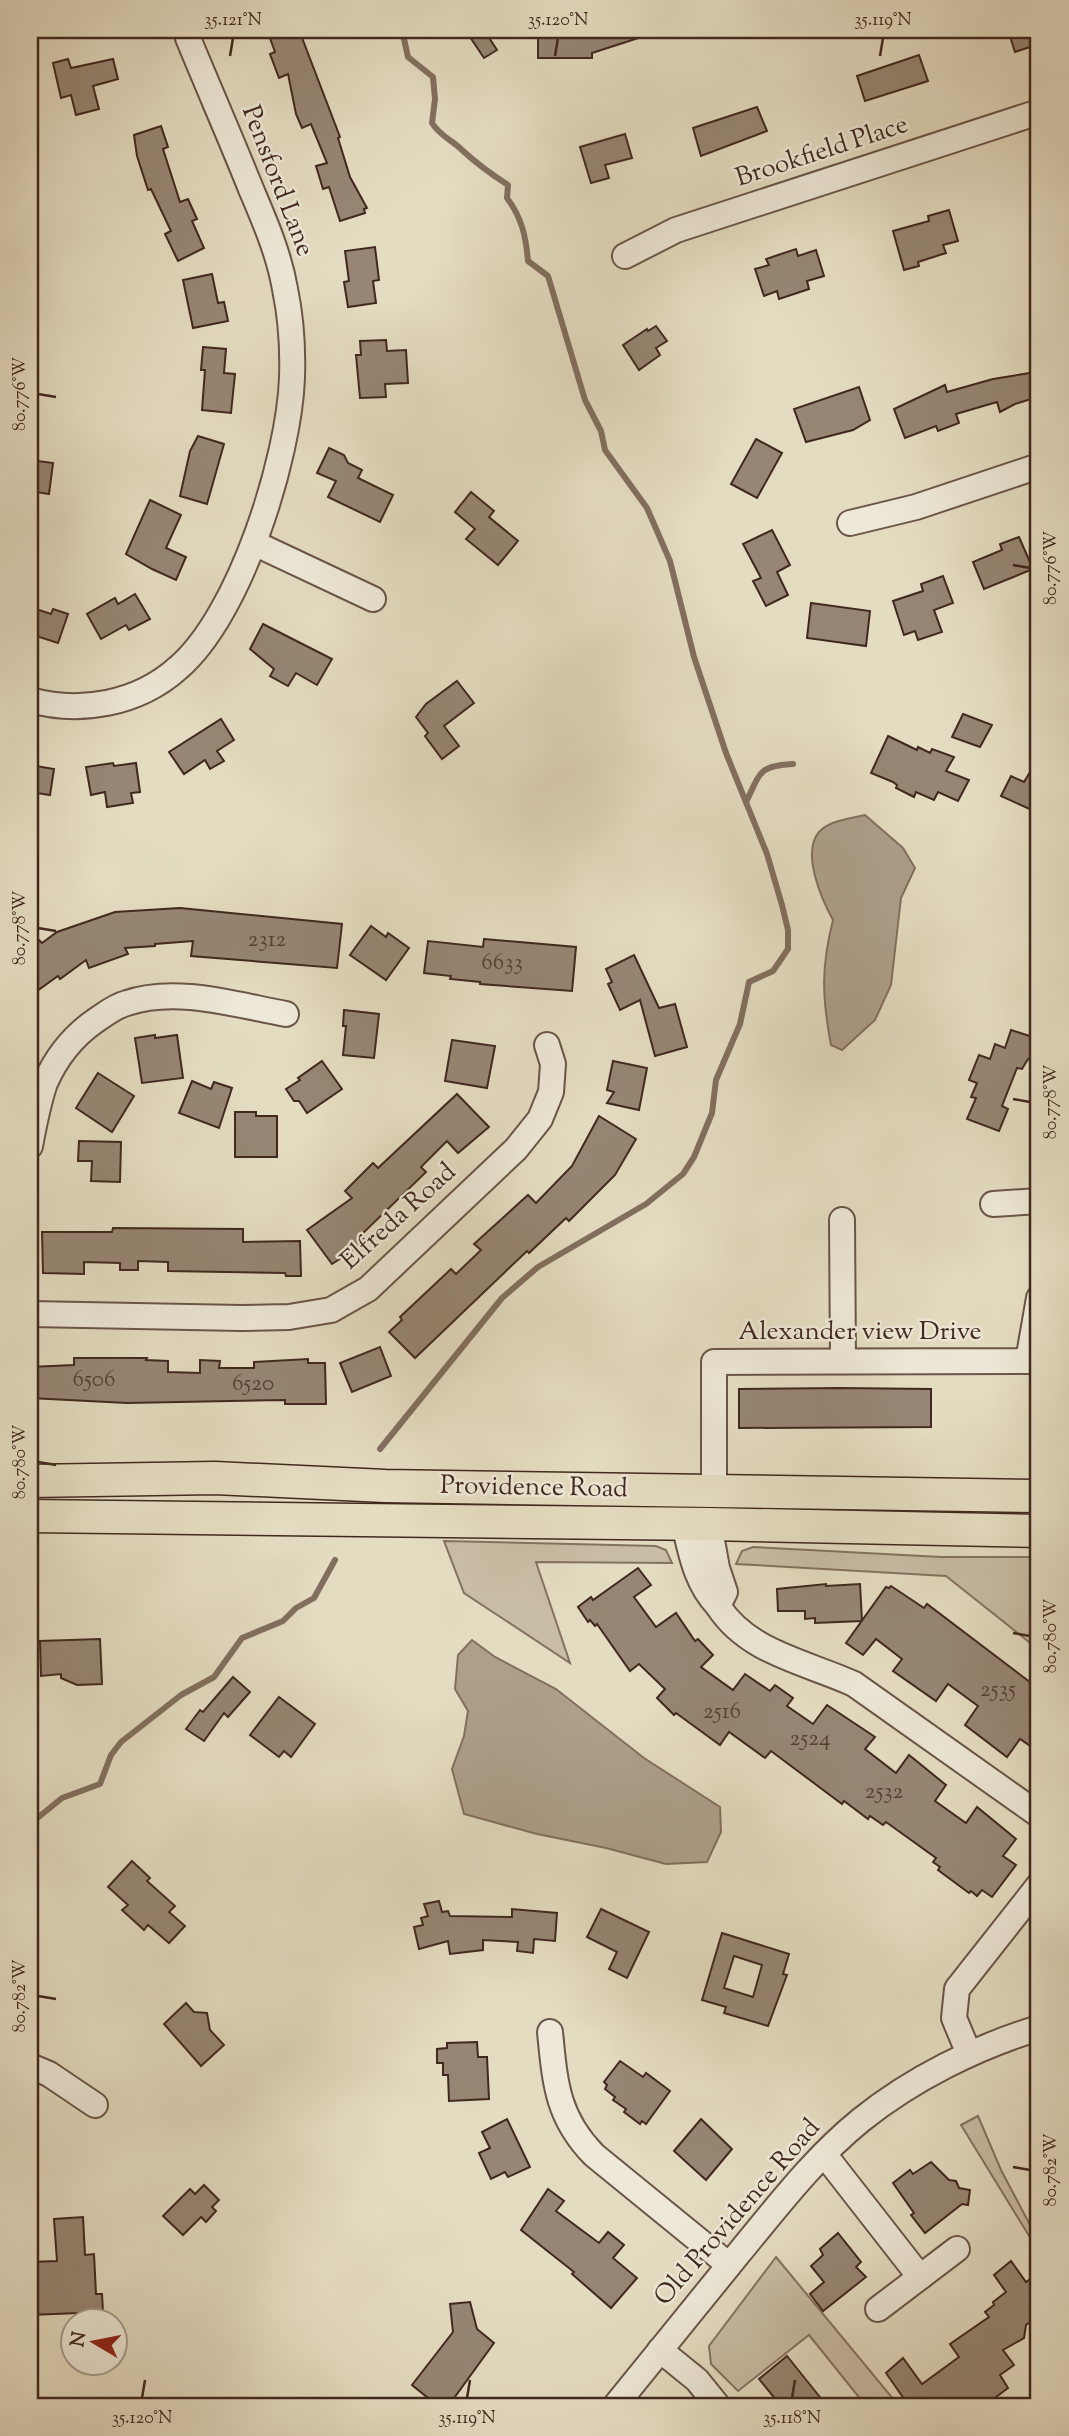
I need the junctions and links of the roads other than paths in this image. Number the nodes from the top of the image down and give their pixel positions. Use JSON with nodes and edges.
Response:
{"nodes":[{"id":1,"x":188,"y":38,"type":"dead end"},
{"id":2,"x":1039,"y":112,"type":"edge"},
{"id":3,"x":625,"y":256,"type":"dead end"},
{"id":4,"x":1039,"y":466,"type":"edge"},
{"id":5,"x":849,"y":523,"type":"dead end"},
{"id":6,"x":254,"y":543,"type":"junction"},
{"id":7,"x":373,"y":599,"type":"dead end"},
{"id":8,"x":30,"y":700,"type":"edge"},
{"id":9,"x":286,"y":1014,"type":"dead end"},
{"id":10,"x":547,"y":1045,"type":"dead end"},
{"id":11,"x":30,"y":1146,"type":"edge"},
{"id":12,"x":1039,"y":1201,"type":"edge"},
{"id":13,"x":993,"y":1205,"type":"dead end"},
{"id":14,"x":842,"y":1220,"type":"dead end"},
{"id":15,"x":1039,"y":1298,"type":"edge"},
{"id":16,"x":30,"y":1314,"type":"edge"},
{"id":17,"x":843,"y":1362,"type":"junction"},
{"id":18,"x":30,"y":1481,"type":"edge"},
{"id":19,"x":714,"y":1490,"type":"junction"},
{"id":20,"x":1039,"y":1496,"type":"edge"},
{"id":21,"x":30,"y":1516,"type":"edge"},
{"id":22,"x":696,"y":1524,"type":"junction"},
{"id":23,"x":1039,"y":1531,"type":"edge"},
{"id":24,"x":1039,"y":1815,"type":"edge"},
{"id":25,"x":1039,"y":1885,"type":"edge"},
{"id":26,"x":1039,"y":2028,"type":"edge"},
{"id":27,"x":550,"y":2032,"type":"dead end"},
{"id":28,"x":969,"y":2054,"type":"junction"},
{"id":29,"x":30,"y":2066,"type":"edge"},
{"id":30,"x":95,"y":2105,"type":"dead end"},
{"id":31,"x":824,"y":2154,"type":"junction"},
{"id":32,"x":957,"y":2249,"type":"dead end"},
{"id":33,"x":729,"y":2265,"type":"junction"},
{"id":34,"x":920,"y":2277,"type":"junction"},
{"id":35,"x":878,"y":2309,"type":"dead end"},
{"id":36,"x":660,"y":2350,"type":"junction"},
{"id":37,"x":615,"y":2406,"type":"edge"},
{"id":38,"x":718,"y":2406,"type":"edge"}],
"edges":[{"from":1,"to":6,"type":"street","name":"Pensford Lane"},
{"from":2,"to":3,"type":"street","name":"Brookfield Place"},
{"from":4,"to":5,"type":"street"},
{"from":6,"to":7,"type":"street"},
{"from":6,"to":8,"type":"street","name":"Pensford Lane"},
{"from":9,"to":11,"type":"street"},
{"from":10,"to":16,"type":"street","name":"Elfreda Road"},
{"from":12,"to":13,"type":"street"},
{"from":14,"to":17,"type":"street"},
{"from":15,"to":17,"type":"street","name":"Alexander view Drive"},
{"from":17,"to":19,"type":"street","name":"Alexander view Drive"},
{"from":18,"to":19,"type":"main road","name":"Providence Road"},
{"from":19,"to":20,"type":"main road","name":"Providence Road"},
{"from":21,"to":22,"type":"main road","name":"Providence Road"},
{"from":22,"to":23,"type":"main road","name":"Providence Road"},
{"from":22,"to":24,"type":"street"},
{"from":25,"to":28,"type":"street"},
{"from":26,"to":28,"type":"street","name":"Old Providence Road"},
{"from":27,"to":33,"type":"street"},
{"from":28,"to":31,"type":"street","name":"Old Providence Road"},
{"from":29,"to":30,"type":"street"},
{"from":31,"to":33,"type":"street","name":"Old Providence Road"},
{"from":31,"to":34,"type":"street"},
{"from":32,"to":34,"type":"street"},
{"from":33,"to":36,"type":"street","name":"Old Providence Road"},
{"from":34,"to":35,"type":"street"},
{"from":36,"to":37,"type":"street","name":"Old Providence Road"},
{"from":36,"to":38,"type":"street"}]}
